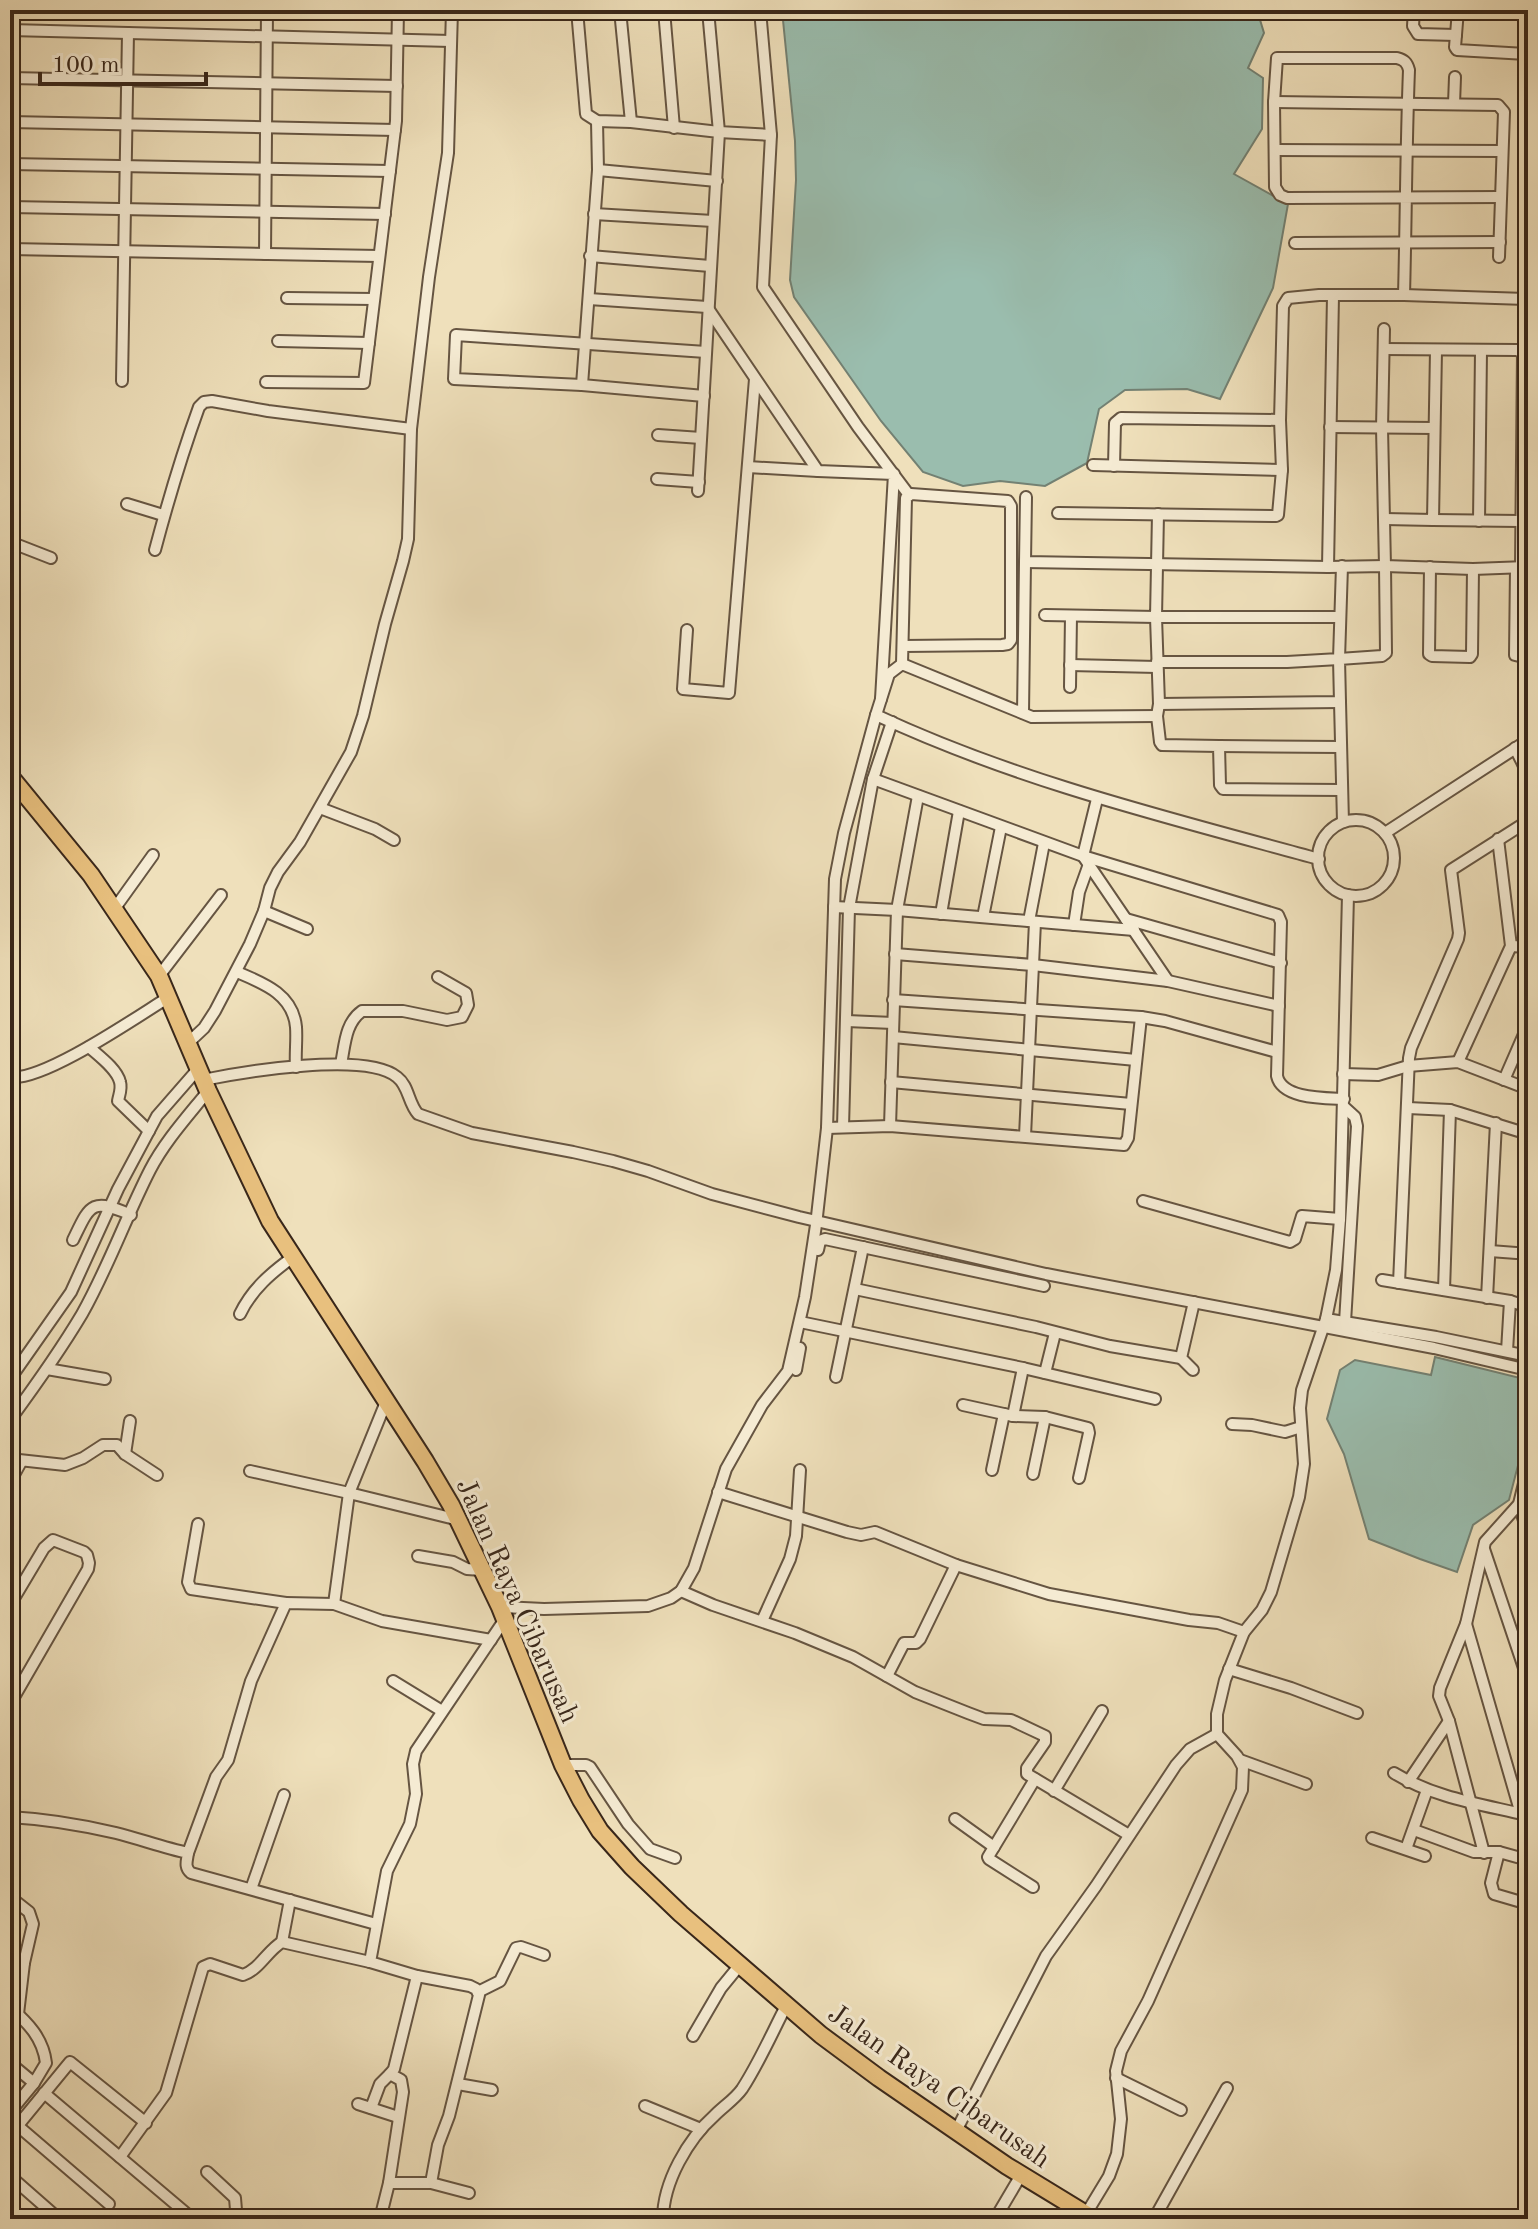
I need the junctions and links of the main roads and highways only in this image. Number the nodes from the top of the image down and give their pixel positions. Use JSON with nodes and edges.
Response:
{"nodes":[{"id":1,"x":10,"y":776,"type":"edge"},
{"id":2,"x":1090,"y":2217,"type":"edge"}],
"edges":[{"from":1,"to":2,"type":"main road","name":"Jalan Raya Cibarusah"}]}
